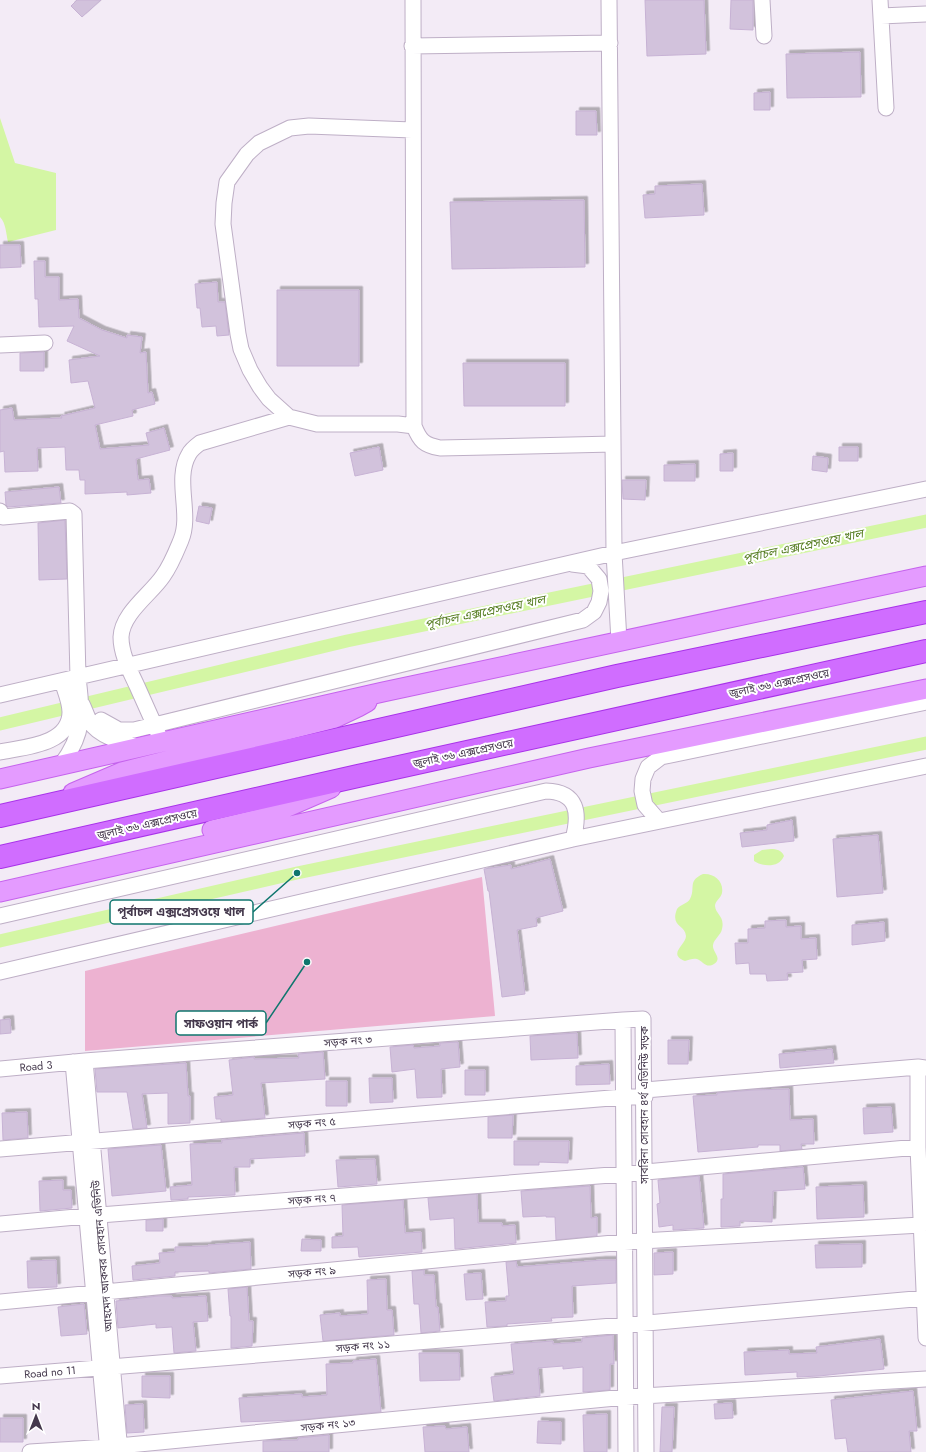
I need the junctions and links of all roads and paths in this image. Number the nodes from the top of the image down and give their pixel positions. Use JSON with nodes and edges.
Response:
{"nodes":[{"id":1,"x":412,"y":0,"type":"edge"},
{"id":2,"x":609,"y":0,"type":"edge"},
{"id":3,"x":762,"y":0,"type":"edge"},
{"id":4,"x":880,"y":0,"type":"edge"},
{"id":5,"x":926,"y":14,"type":"edge"},
{"id":6,"x":881,"y":16,"type":"junction"},
{"id":7,"x":764,"y":36,"type":"dead end"},
{"id":8,"x":610,"y":42,"type":"junction"},
{"id":9,"x":412,"y":46,"type":"junction"},
{"id":10,"x":886,"y":108,"type":"dead end"},
{"id":11,"x":412,"y":130,"type":"junction"},
{"id":12,"x":45,"y":342,"type":"dead end"},
{"id":13,"x":0,"y":345,"type":"edge"},
{"id":14,"x":289,"y":417,"type":"junction"},
{"id":15,"x":414,"y":426,"type":"junction"},
{"id":16,"x":613,"y":444,"type":"junction"},
{"id":17,"x":926,"y":489,"type":"edge"},
{"id":18,"x":0,"y":511,"type":"edge"},
{"id":19,"x":614,"y":553,"type":"junction"},
{"id":20,"x":568,"y":564,"type":"junction"},
{"id":21,"x":926,"y":576,"type":"edge"},
{"id":22,"x":926,"y":612,"type":"edge"},
{"id":23,"x":619,"y":641,"type":"junction"},
{"id":24,"x":926,"y":651,"type":"edge"},
{"id":25,"x":78,"y":678,"type":"junction"},
{"id":26,"x":62,"y":681,"type":"junction"},
{"id":27,"x":926,"y":689,"type":"edge"},
{"id":28,"x":383,"y":692,"type":"junction"},
{"id":29,"x":0,"y":695,"type":"edge"},
{"id":30,"x":81,"y":702,"type":"junction"},
{"id":31,"x":926,"y":702,"type":"edge"},
{"id":32,"x":101,"y":720,"type":"dead end"},
{"id":33,"x":162,"y":741,"type":"junction"},
{"id":34,"x":138,"y":747,"type":"junction"},
{"id":35,"x":0,"y":752,"type":"edge"},
{"id":36,"x":61,"y":765,"type":"junction"},
{"id":37,"x":926,"y":766,"type":"edge"},
{"id":38,"x":358,"y":776,"type":"junction"},
{"id":39,"x":0,"y":779,"type":"edge"},
{"id":40,"x":50,"y":804,"type":"junction"},
{"id":41,"x":0,"y":816,"type":"edge"},
{"id":42,"x":659,"y":821,"type":"junction"},
{"id":43,"x":573,"y":839,"type":"junction"},
{"id":44,"x":0,"y":857,"type":"edge"},
{"id":45,"x":92,"y":870,"type":"junction"},
{"id":46,"x":0,"y":892,"type":"edge"},
{"id":47,"x":0,"y":916,"type":"edge"},
{"id":48,"x":0,"y":972,"type":"edge"},
{"id":49,"x":623,"y":1020,"type":"junction"},
{"id":50,"x":79,"y":1061,"type":"junction"},
{"id":51,"x":922,"y":1068,"type":"edge"},
{"id":52,"x":0,"y":1069,"type":"edge"},
{"id":53,"x":645,"y":1094,"type":"junction"},
{"id":54,"x":624,"y":1097,"type":"junction"},
{"id":55,"x":86,"y":1142,"type":"junction"},
{"id":56,"x":918,"y":1147,"type":"junction"},
{"id":57,"x":0,"y":1149,"type":"edge"},
{"id":58,"x":645,"y":1172,"type":"junction"},
{"id":59,"x":624,"y":1174,"type":"junction"},
{"id":60,"x":93,"y":1216,"type":"junction"},
{"id":61,"x":0,"y":1224,"type":"edge"},
{"id":62,"x":921,"y":1225,"type":"junction"},
{"id":63,"x":645,"y":1241,"type":"junction"},
{"id":64,"x":624,"y":1242,"type":"junction"},
{"id":65,"x":100,"y":1292,"type":"junction"},
{"id":66,"x":925,"y":1298,"type":"edge"},
{"id":67,"x":0,"y":1302,"type":"edge"},
{"id":68,"x":646,"y":1323,"type":"junction"},
{"id":69,"x":625,"y":1325,"type":"junction"},
{"id":70,"x":926,"y":1338,"type":"edge"},
{"id":71,"x":106,"y":1367,"type":"junction"},
{"id":72,"x":0,"y":1376,"type":"edge"},
{"id":73,"x":926,"y":1379,"type":"edge"},
{"id":74,"x":646,"y":1395,"type":"junction"},
{"id":75,"x":626,"y":1397,"type":"junction"},
{"id":76,"x":114,"y":1449,"type":"edge"},
{"id":77,"x":30,"y":1452,"type":"edge"},
{"id":78,"x":626,"y":1452,"type":"edge"},
{"id":79,"x":646,"y":1452,"type":"edge"}],
"edges":[{"from":1,"to":9,"type":"street"},
{"from":2,"to":8,"type":"street"},
{"from":3,"to":7,"type":"street"},
{"from":4,"to":6,"type":"street"},
{"from":5,"to":6,"type":"street"},
{"from":6,"to":10,"type":"street"},
{"from":8,"to":9,"type":"street"},
{"from":8,"to":16,"type":"street"},
{"from":9,"to":11,"type":"street"},
{"from":11,"to":14,"type":"street"},
{"from":11,"to":15,"type":"street"},
{"from":12,"to":13,"type":"street"},
{"from":14,"to":15,"type":"street"},
{"from":14,"to":33,"type":"street"},
{"from":15,"to":16,"type":"street"},
{"from":16,"to":19,"type":"street"},
{"from":17,"to":19,"type":"street"},
{"from":18,"to":25,"type":"street"},
{"from":19,"to":20,"type":"street"},
{"from":19,"to":23,"type":"street"},
{"from":20,"to":25,"type":"street"},
{"from":20,"to":32,"type":"street"},
{"from":21,"to":23,"type":"main road"},
{"from":22,"to":40,"type":"highway"},
{"from":23,"to":28,"type":"main road"},
{"from":24,"to":38,"type":"highway","name":"জুলাই ৩৬ এক্সপ্রেসওয়ে"},
{"from":25,"to":26,"type":"street"},
{"from":25,"to":30,"type":"street"},
{"from":26,"to":29,"type":"street"},
{"from":26,"to":35,"type":"street"},
{"from":27,"to":45,"type":"main road"},
{"from":28,"to":33,"type":"main road"},
{"from":28,"to":40,"type":"main road"},
{"from":30,"to":34,"type":"street"},
{"from":30,"to":36,"type":"street"},
{"from":31,"to":42,"type":"street"},
{"from":33,"to":34,"type":"main road"},
{"from":34,"to":36,"type":"main road"},
{"from":36,"to":39,"type":"main road"},
{"from":37,"to":42,"type":"street"},
{"from":38,"to":44,"type":"highway","name":"জুলাই ৩৬ এক্সপ্রেসওয়ে"},
{"from":38,"to":45,"type":"main road"},
{"from":40,"to":41,"type":"highway"},
{"from":42,"to":43,"type":"street"},
{"from":43,"to":47,"type":"street"},
{"from":43,"to":48,"type":"street"},
{"from":45,"to":46,"type":"main road"},
{"from":49,"to":50,"type":"street","name":"সড়ক নং ৩"},
{"from":49,"to":53,"type":"street","name":"সাবরিনা সোবহান ৪র্থ এভিনিউ সড়ক"},
{"from":49,"to":54,"type":"street","name":"সাবরিনা সোবহান ৪র্থ এভিনিউ সড়ক"},
{"from":50,"to":52,"type":"street","name":"Road 3"},
{"from":50,"to":55,"type":"street","name":"আহমেদ আকবর সোবহান এভিনিউ"},
{"from":51,"to":53,"type":"street","name":"সড়ক নং ৫"},
{"from":51,"to":56,"type":"street"},
{"from":53,"to":54,"type":"street","name":"সড়ক নং ৫"},
{"from":53,"to":58,"type":"street","name":"সাবরিনা সোবহান ৪র্থ এভিনিউ সড়ক"},
{"from":54,"to":55,"type":"street","name":"সড়ক নং ৫"},
{"from":54,"to":59,"type":"street","name":"সাবরিনা সোবহান ৪র্থ এভিনিউ সড়ক"},
{"from":55,"to":57,"type":"street","name":"সড়ক নং ৫"},
{"from":55,"to":60,"type":"street","name":"আহমেদ আকবর সোবহান এভিনিউ"},
{"from":56,"to":58,"type":"street","name":"সড়ক নং ৭"},
{"from":56,"to":62,"type":"street"},
{"from":58,"to":59,"type":"street","name":"সড়ক নং ৭"},
{"from":58,"to":63,"type":"street","name":"সাবরিনা সোবহান ৪র্থ এভিনিউ সড়ক"},
{"from":59,"to":60,"type":"street","name":"সড়ক নং ৭"},
{"from":59,"to":64,"type":"street","name":"সাবরিনা সোবহান ৪র্থ এভিনিউ সড়ক"},
{"from":60,"to":61,"type":"street","name":"সড়ক নং ৭"},
{"from":60,"to":65,"type":"street","name":"আহমেদ আকবর সোবহান এভিনিউ"},
{"from":62,"to":63,"type":"street","name":"সড়ক নং ৯"},
{"from":62,"to":66,"type":"street"},
{"from":63,"to":64,"type":"street","name":"সড়ক নং ৯"},
{"from":63,"to":68,"type":"street","name":"সাবরিনা সোবহান ৪র্থ এভিনিউ সড়ক"},
{"from":64,"to":65,"type":"street","name":"সড়ক নং ৯"},
{"from":64,"to":69,"type":"street","name":"সাবরিনা সোবহান ৪র্থ এভিনিউ সড়ক"},
{"from":65,"to":67,"type":"street","name":"সড়ক নং ৯"},
{"from":65,"to":71,"type":"street","name":"আহমেদ আকবর সোবহান এভিনিউ"},
{"from":66,"to":68,"type":"street","name":"সড়ক নং ১১"},
{"from":66,"to":70,"type":"street"},
{"from":68,"to":69,"type":"street","name":"সড়ক নং ১১"},
{"from":68,"to":74,"type":"street","name":"সাবরিনা সোবহান ৪র্থ এভিনিউ সড়ক"},
{"from":69,"to":71,"type":"street","name":"সড়ক নং ১১"},
{"from":69,"to":75,"type":"street","name":"সাবরিনা সোবহান ৪র্থ এভিনিউ সড়ক"},
{"from":71,"to":72,"type":"street","name":"Road no 11"},
{"from":71,"to":76,"type":"street","name":"আহমেদ আকবর সোবহান এভিনিউ"},
{"from":73,"to":74,"type":"street","name":"সড়ক নং ১৩"},
{"from":74,"to":75,"type":"street","name":"সড়ক নং ১৩"},
{"from":74,"to":79,"type":"street","name":"সাবরিনা সোবহান ৪র্থ এভিনিউ সড়ক"},
{"from":75,"to":76,"type":"street","name":"সড়ক নং ১৩"},
{"from":75,"to":78,"type":"street","name":"সাবরিনা সোবহান ৪র্থ এভিনিউ সড়ক"},
{"from":76,"to":77,"type":"street","name":"সড়ক নং ১৩"}]}
